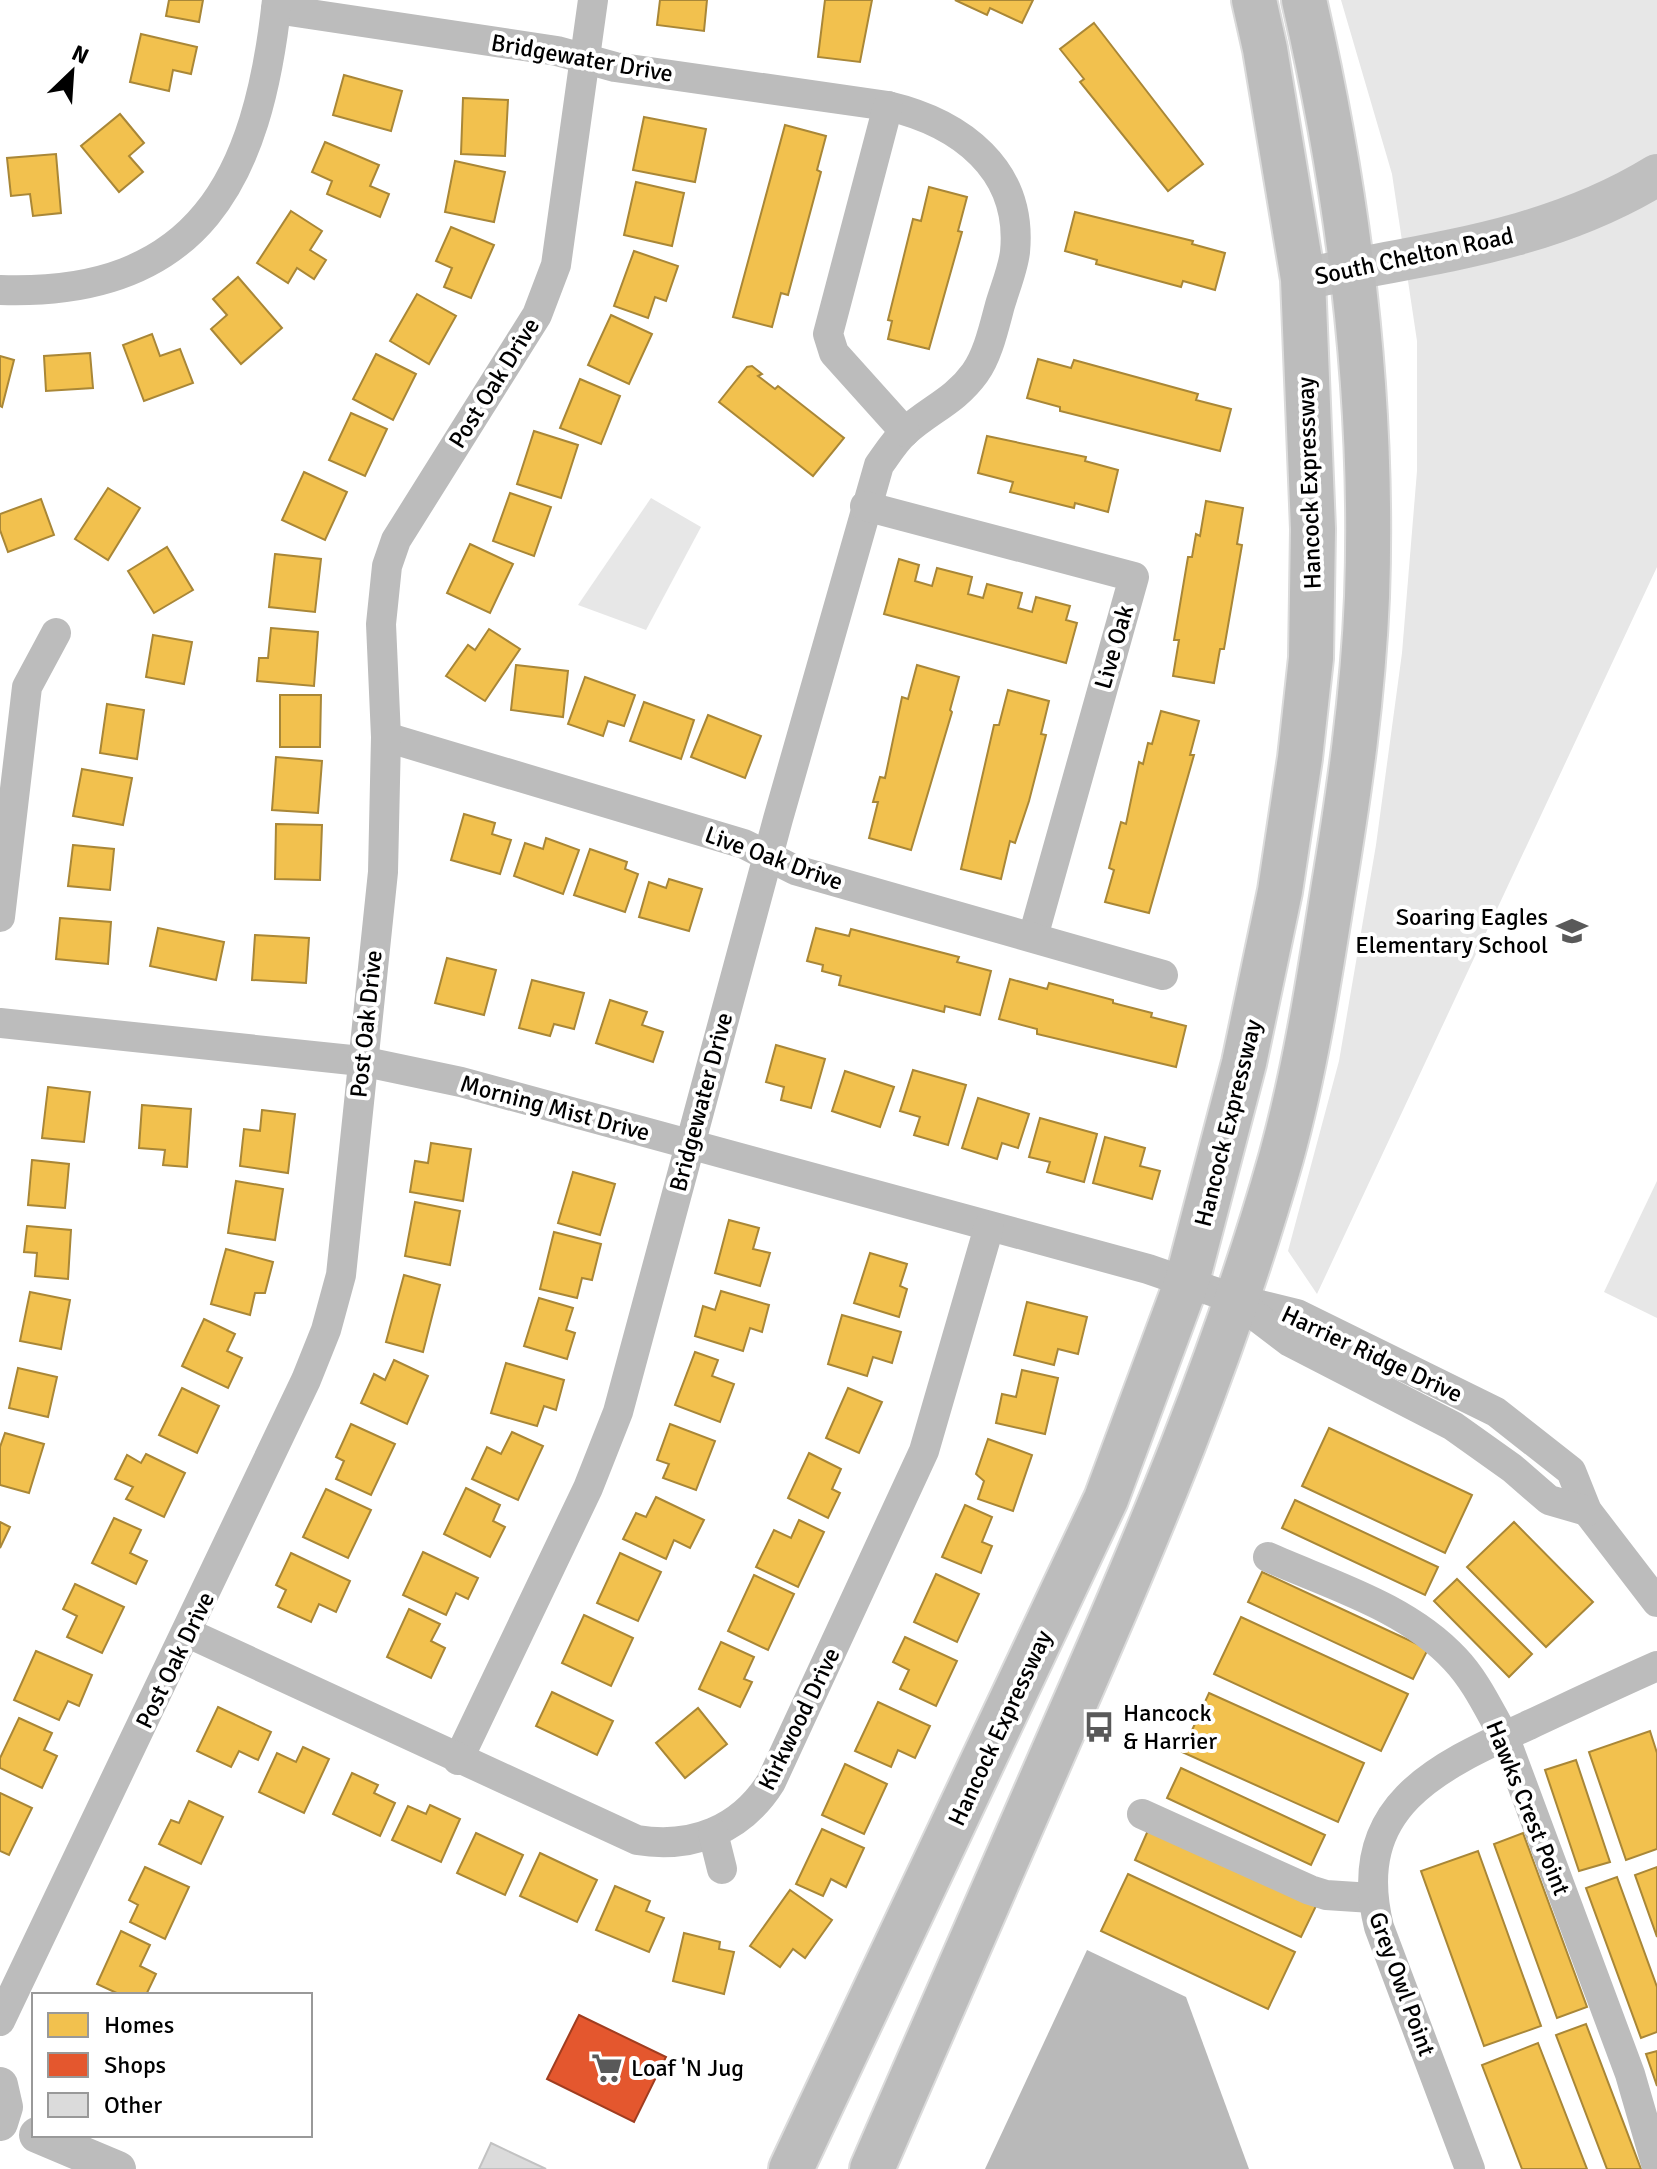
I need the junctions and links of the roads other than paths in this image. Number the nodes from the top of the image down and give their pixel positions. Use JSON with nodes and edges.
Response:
{"nodes":[{"id":1,"x":593,"y":0,"type":"edge"},
{"id":2,"x":1254,"y":0,"type":"edge"},
{"id":3,"x":1304,"y":0,"type":"edge"},
{"id":4,"x":276,"y":4,"type":"edge"},
{"id":5,"x":585,"y":59,"type":"junction"},
{"id":6,"x":888,"y":106,"type":"junction"},
{"id":7,"x":1657,"y":175,"type":"edge"},
{"id":8,"x":1352,"y":269,"type":"junction"},
{"id":9,"x":1303,"y":279,"type":"junction"},
{"id":10,"x":0,"y":290,"type":"edge"},
{"id":11,"x":905,"y":432,"type":"junction"},
{"id":12,"x":865,"y":506,"type":"junction"},
{"id":13,"x":56,"y":633,"type":"dead end"},
{"id":14,"x":386,"y":737,"type":"junction"},
{"id":15,"x":769,"y":854,"type":"junction"},
{"id":16,"x":0,"y":917,"type":"edge"},
{"id":17,"x":1033,"y":937,"type":"junction"},
{"id":18,"x":1163,"y":975,"type":"dead end"},
{"id":19,"x":0,"y":1023,"type":"edge"},
{"id":20,"x":361,"y":1061,"type":"junction"},
{"id":21,"x":690,"y":1143,"type":"junction"},
{"id":22,"x":989,"y":1227,"type":"junction"},
{"id":23,"x":1187,"y":1281,"type":"junction"},
{"id":24,"x":1235,"y":1299,"type":"junction"},
{"id":25,"x":1268,"y":1557,"type":"dead end"},
{"id":26,"x":1657,"y":1602,"type":"edge"},
{"id":27,"x":188,"y":1633,"type":"junction"},
{"id":28,"x":1657,"y":1666,"type":"edge"},
{"id":29,"x":1504,"y":1736,"type":"junction"},
{"id":30,"x":458,"y":1760,"type":"junction"},
{"id":31,"x":1142,"y":1814,"type":"dead end"},
{"id":32,"x":713,"y":1833,"type":"junction"},
{"id":33,"x":722,"y":1869,"type":"dead end"},
{"id":34,"x":1372,"y":1898,"type":"junction"},
{"id":35,"x":0,"y":2021,"type":"edge"},
{"id":36,"x":51,"y":2137,"type":"edge"},
{"id":37,"x":805,"y":2159,"type":"edge"},
{"id":38,"x":1657,"y":2167,"type":"edge"},
{"id":39,"x":118,"y":2169,"type":"edge"},
{"id":40,"x":872,"y":2169,"type":"edge"},
{"id":41,"x":1470,"y":2169,"type":"edge"}],
"edges":[{"from":1,"to":5,"type":"street","name":"Post Oak Drive"},
{"from":2,"to":9,"type":"main road","name":"Hancock Expressway"},
{"from":3,"to":8,"type":"main road"},
{"from":4,"to":5,"type":"street","name":"Bridgewater Drive"},
{"from":4,"to":10,"type":"street"},
{"from":5,"to":6,"type":"street","name":"Bridgewater Drive"},
{"from":5,"to":14,"type":"street","name":"Post Oak Drive"},
{"from":6,"to":11,"type":"street"},
{"from":6,"to":11,"type":"street","name":"Bridgewater Drive"},
{"from":7,"to":8,"type":"main road","name":"South Chelton Road"},
{"from":8,"to":9,"type":"main road","name":"South Chelton Road"},
{"from":8,"to":24,"type":"main road"},
{"from":9,"to":23,"type":"main road","name":"Hancock Expressway"},
{"from":11,"to":12,"type":"street","name":"Bridgewater Drive"},
{"from":12,"to":15,"type":"street","name":"Bridgewater Drive"},
{"from":12,"to":17,"type":"street","name":"Live Oak"},
{"from":13,"to":16,"type":"street"},
{"from":14,"to":15,"type":"street","name":"Live Oak Drive"},
{"from":14,"to":20,"type":"street","name":"Post Oak Drive"},
{"from":15,"to":17,"type":"street","name":"Live Oak Drive"},
{"from":15,"to":21,"type":"street","name":"Bridgewater Drive"},
{"from":17,"to":18,"type":"street","name":"Live Oak Drive"},
{"from":19,"to":20,"type":"street","name":"Morning Mist Drive"},
{"from":20,"to":21,"type":"street","name":"Morning Mist Drive"},
{"from":20,"to":27,"type":"street","name":"Post Oak Drive"},
{"from":21,"to":22,"type":"street","name":"Morning Mist Drive"},
{"from":21,"to":30,"type":"street","name":"Bridgewater Drive"},
{"from":22,"to":23,"type":"street","name":"Morning Mist Drive"},
{"from":22,"to":32,"type":"street","name":"Kirkwood Drive"},
{"from":23,"to":24,"type":"street","name":"Morning Mist Drive"},
{"from":23,"to":37,"type":"main road","name":"Hancock Expressway"},
{"from":24,"to":26,"type":"street","name":"Harrier Ridge Drive"},
{"from":24,"to":40,"type":"main road"},
{"from":25,"to":29,"type":"street","name":"Hawks Crest Point"},
{"from":27,"to":30,"type":"street","name":"Kirkwood Drive"},
{"from":27,"to":35,"type":"street","name":"Post Oak Drive"},
{"from":28,"to":29,"type":"street","name":"Grey Owl Point"},
{"from":29,"to":34,"type":"street","name":"Grey Owl Point"},
{"from":29,"to":38,"type":"street","name":"Hawks Crest Point"},
{"from":30,"to":32,"type":"street","name":"Kirkwood Drive"},
{"from":31,"to":34,"type":"street"},
{"from":32,"to":33,"type":"street"},
{"from":34,"to":41,"type":"street","name":"Grey Owl Point"},
{"from":36,"to":39,"type":"street"}]}
